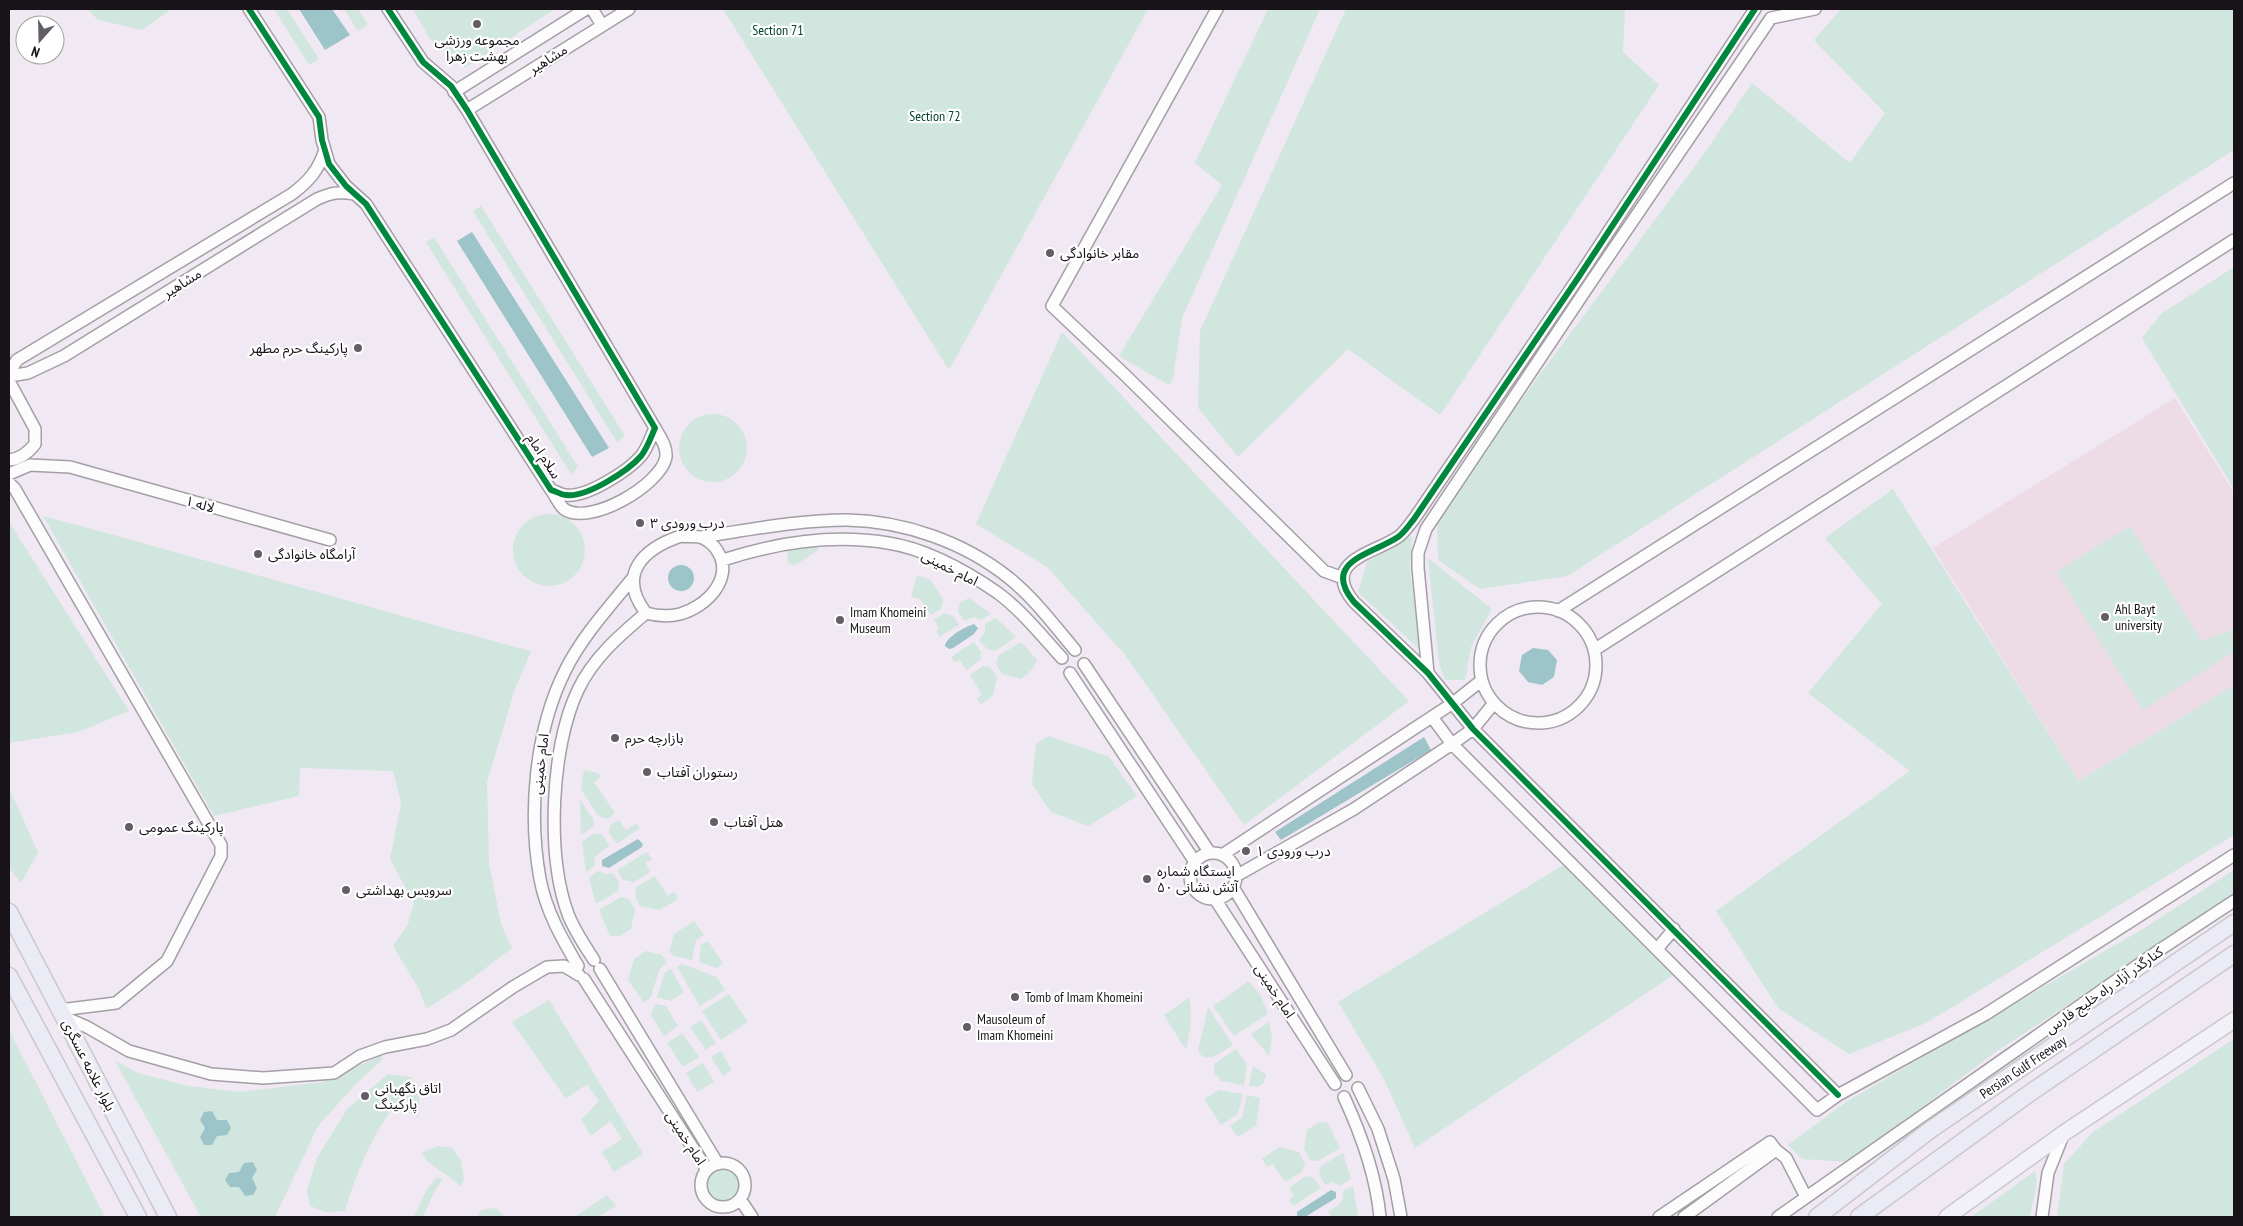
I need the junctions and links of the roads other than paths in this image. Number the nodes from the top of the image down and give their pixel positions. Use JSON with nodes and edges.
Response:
{"nodes":[{"id":1,"x":249,"y":9,"type":"edge"},
{"id":2,"x":388,"y":9,"type":"edge"},
{"id":3,"x":586,"y":9,"type":"edge"},
{"id":4,"x":592,"y":9,"type":"edge"},
{"id":5,"x":629,"y":9,"type":"edge"},
{"id":6,"x":1217,"y":9,"type":"edge"},
{"id":7,"x":1755,"y":9,"type":"edge"},
{"id":8,"x":1760,"y":9,"type":"edge"},
{"id":9,"x":1814,"y":9,"type":"edge"},
{"id":10,"x":1771,"y":18,"type":"junction"},
{"id":11,"x":602,"y":26,"type":"junction"},
{"id":12,"x":454,"y":92,"type":"junction"},
{"id":13,"x":467,"y":110,"type":"junction"},
{"id":14,"x":325,"y":150,"type":"junction"},
{"id":15,"x":2234,"y":183,"type":"edge"},
{"id":16,"x":355,"y":194,"type":"junction"},
{"id":17,"x":2234,"y":240,"type":"edge"},
{"id":18,"x":9,"y":374,"type":"edge"},
{"id":19,"x":9,"y":381,"type":"edge"},
{"id":20,"x":655,"y":428,"type":"junction"},
{"id":21,"x":9,"y":460,"type":"edge"},
{"id":22,"x":9,"y":474,"type":"edge"},
{"id":23,"x":9,"y":484,"type":"edge"},
{"id":24,"x":551,"y":490,"type":"junction"},
{"id":25,"x":701,"y":537,"type":"junction"},
{"id":26,"x":330,"y":540,"type":"dead end"},
{"id":27,"x":722,"y":560,"type":"junction"},
{"id":28,"x":1343,"y":578,"type":"junction"},
{"id":29,"x":632,"y":579,"type":"junction"},
{"id":30,"x":1558,"y":611,"type":"junction"},
{"id":31,"x":646,"y":613,"type":"junction"},
{"id":32,"x":1075,"y":650,"type":"junction"},
{"id":33,"x":1594,"y":650,"type":"junction"},
{"id":34,"x":1062,"y":658,"type":"junction"},
{"id":35,"x":1084,"y":664,"type":"junction"},
{"id":36,"x":1070,"y":673,"type":"junction"},
{"id":37,"x":1428,"y":673,"type":"junction"},
{"id":38,"x":1482,"y":680,"type":"junction"},
{"id":39,"x":1494,"y":703,"type":"junction"},
{"id":40,"x":1452,"y":704,"type":"junction"},
{"id":41,"x":1432,"y":717,"type":"junction"},
{"id":42,"x":1473,"y":729,"type":"junction"},
{"id":43,"x":1452,"y":744,"type":"junction"},
{"id":44,"x":1210,"y":853,"type":"junction"},
{"id":45,"x":1222,"y":855,"type":"junction"},
{"id":46,"x":2234,"y":855,"type":"edge"},
{"id":47,"x":1195,"y":862,"type":"junction"},
{"id":48,"x":1235,"y":881,"type":"junction"},
{"id":49,"x":1215,"y":899,"type":"junction"},
{"id":50,"x":2234,"y":901,"type":"edge"},
{"id":51,"x":9,"y":912,"type":"edge"},
{"id":52,"x":2234,"y":923,"type":"edge"},
{"id":53,"x":1674,"y":929,"type":"junction"},
{"id":54,"x":1657,"y":949,"type":"junction"},
{"id":55,"x":2234,"y":954,"type":"edge"},
{"id":56,"x":597,"y":965,"type":"junction"},
{"id":57,"x":580,"y":974,"type":"junction"},
{"id":58,"x":9,"y":976,"type":"edge"},
{"id":59,"x":62,"y":1013,"type":"junction"},
{"id":60,"x":2234,"y":1020,"type":"edge"},
{"id":61,"x":1346,"y":1075,"type":"junction"},
{"id":62,"x":1335,"y":1084,"type":"junction"},
{"id":63,"x":1358,"y":1088,"type":"junction"},
{"id":64,"x":1838,"y":1095,"type":"junction"},
{"id":65,"x":1344,"y":1097,"type":"junction"},
{"id":66,"x":2064,"y":1133,"type":"junction"},
{"id":67,"x":1776,"y":1150,"type":"junction"},
{"id":68,"x":718,"y":1164,"type":"junction"},
{"id":69,"x":707,"y":1170,"type":"junction"},
{"id":70,"x":1806,"y":1197,"type":"junction"},
{"id":71,"x":740,"y":1199,"type":"junction"},
{"id":72,"x":722,"y":1207,"type":"junction"},
{"id":73,"x":138,"y":1217,"type":"edge"},
{"id":74,"x":168,"y":1217,"type":"edge"},
{"id":75,"x":728,"y":1217,"type":"edge"},
{"id":76,"x":752,"y":1217,"type":"edge"},
{"id":77,"x":1380,"y":1217,"type":"edge"},
{"id":78,"x":1401,"y":1217,"type":"edge"},
{"id":79,"x":1659,"y":1217,"type":"edge"},
{"id":80,"x":1684,"y":1217,"type":"edge"},
{"id":81,"x":1778,"y":1217,"type":"edge"},
{"id":82,"x":1816,"y":1217,"type":"edge"},
{"id":83,"x":1859,"y":1217,"type":"edge"},
{"id":84,"x":1947,"y":1217,"type":"edge"},
{"id":85,"x":2042,"y":1217,"type":"edge"}],
"edges":[{"from":1,"to":14,"type":"street","name":"سلام امام"},
{"from":2,"to":12,"type":"street"},
{"from":3,"to":12,"type":"street","name":"مشاهیر"},
{"from":4,"to":11,"type":"street"},
{"from":5,"to":11,"type":"street","name":"مشاهیر"},
{"from":6,"to":28,"type":"street"},
{"from":7,"to":28,"type":"street"},
{"from":8,"to":10,"type":"street"},
{"from":9,"to":10,"type":"street"},
{"from":10,"to":37,"type":"street"},
{"from":11,"to":13,"type":"street","name":"مشاهیر"},
{"from":12,"to":13,"type":"street"},
{"from":13,"to":20,"type":"street"},
{"from":14,"to":16,"type":"street","name":"سلام امام"},
{"from":14,"to":18,"type":"street","name":"مشاهیر"},
{"from":15,"to":30,"type":"street"},
{"from":16,"to":18,"type":"street","name":"مشاهیر"},
{"from":16,"to":24,"type":"street","name":"سلام امام"},
{"from":17,"to":33,"type":"street"},
{"from":19,"to":21,"type":"street"},
{"from":20,"to":24,"type":"street","name":"سلام امام"},
{"from":20,"to":24,"type":"street"},
{"from":22,"to":26,"type":"street","name":"لاله ۱"},
{"from":23,"to":59,"type":"street"},
{"from":25,"to":27,"type":"street"},
{"from":25,"to":29,"type":"street"},
{"from":25,"to":32,"type":"street","name":"امام خمینی"},
{"from":27,"to":31,"type":"street"},
{"from":27,"to":34,"type":"street","name":"امام خمینی"},
{"from":28,"to":37,"type":"street"},
{"from":29,"to":31,"type":"street"},
{"from":29,"to":57,"type":"street","name":"امام خمینی"},
{"from":30,"to":33,"type":"street"},
{"from":30,"to":38,"type":"street"},
{"from":31,"to":56,"type":"street","name":"امام خمینی"},
{"from":32,"to":34,"type":"street"},
{"from":32,"to":35,"type":"street"},
{"from":33,"to":39,"type":"street"},
{"from":34,"to":36,"type":"street"},
{"from":35,"to":36,"type":"street"},
{"from":35,"to":44,"type":"street"},
{"from":36,"to":47,"type":"street"},
{"from":37,"to":40,"type":"street"},
{"from":38,"to":39,"type":"street"},
{"from":38,"to":40,"type":"street"},
{"from":39,"to":42,"type":"street"},
{"from":40,"to":41,"type":"street"},
{"from":40,"to":42,"type":"street"},
{"from":41,"to":43,"type":"street"},
{"from":41,"to":45,"type":"street"},
{"from":42,"to":43,"type":"street"},
{"from":42,"to":53,"type":"street"},
{"from":43,"to":48,"type":"street"},
{"from":43,"to":54,"type":"street"},
{"from":44,"to":45,"type":"street"},
{"from":44,"to":47,"type":"street"},
{"from":45,"to":48,"type":"street"},
{"from":46,"to":64,"type":"street"},
{"from":47,"to":49,"type":"street"},
{"from":48,"to":49,"type":"street"},
{"from":48,"to":61,"type":"street","name":"امام خمینی"},
{"from":49,"to":62,"type":"street","name":"امام خمینی"},
{"from":50,"to":70,"type":"street","name":"کنارگذر آزاد راه خلیج فارس"},
{"from":51,"to":59,"type":"highway","name":"بلوار علامه عسگری"},
{"from":52,"to":82,"type":"highway","name":"Persian Gulf Freeway"},
{"from":53,"to":54,"type":"street"},
{"from":53,"to":64,"type":"street"},
{"from":54,"to":64,"type":"street"},
{"from":55,"to":83,"type":"highway","name":"Persian Gulf Freeway"},
{"from":56,"to":57,"type":"street"},
{"from":56,"to":57,"type":"street"},
{"from":56,"to":68,"type":"street","name":"امام خمینی"},
{"from":57,"to":59,"type":"street"},
{"from":57,"to":69,"type":"street","name":"امام خمینی"},
{"from":58,"to":73,"type":"highway","name":"بلوار علامه عسگری"},
{"from":59,"to":74,"type":"highway","name":"بلوار علامه عسگری"},
{"from":60,"to":66,"type":"main road"},
{"from":61,"to":62,"type":"street"},
{"from":61,"to":63,"type":"street"},
{"from":62,"to":65,"type":"street"},
{"from":63,"to":65,"type":"street"},
{"from":63,"to":78,"type":"street"},
{"from":65,"to":77,"type":"street"},
{"from":66,"to":84,"type":"main road"},
{"from":66,"to":85,"type":"street"},
{"from":67,"to":70,"type":"street"},
{"from":67,"to":79,"type":"street"},
{"from":67,"to":80,"type":"street"},
{"from":68,"to":69,"type":"street"},
{"from":68,"to":71,"type":"street"},
{"from":69,"to":72,"type":"street"},
{"from":70,"to":81,"type":"street","name":"کنارگذر آزاد راه خلیج فارس"},
{"from":71,"to":72,"type":"street"},
{"from":71,"to":76,"type":"street"},
{"from":72,"to":75,"type":"street"}]}
